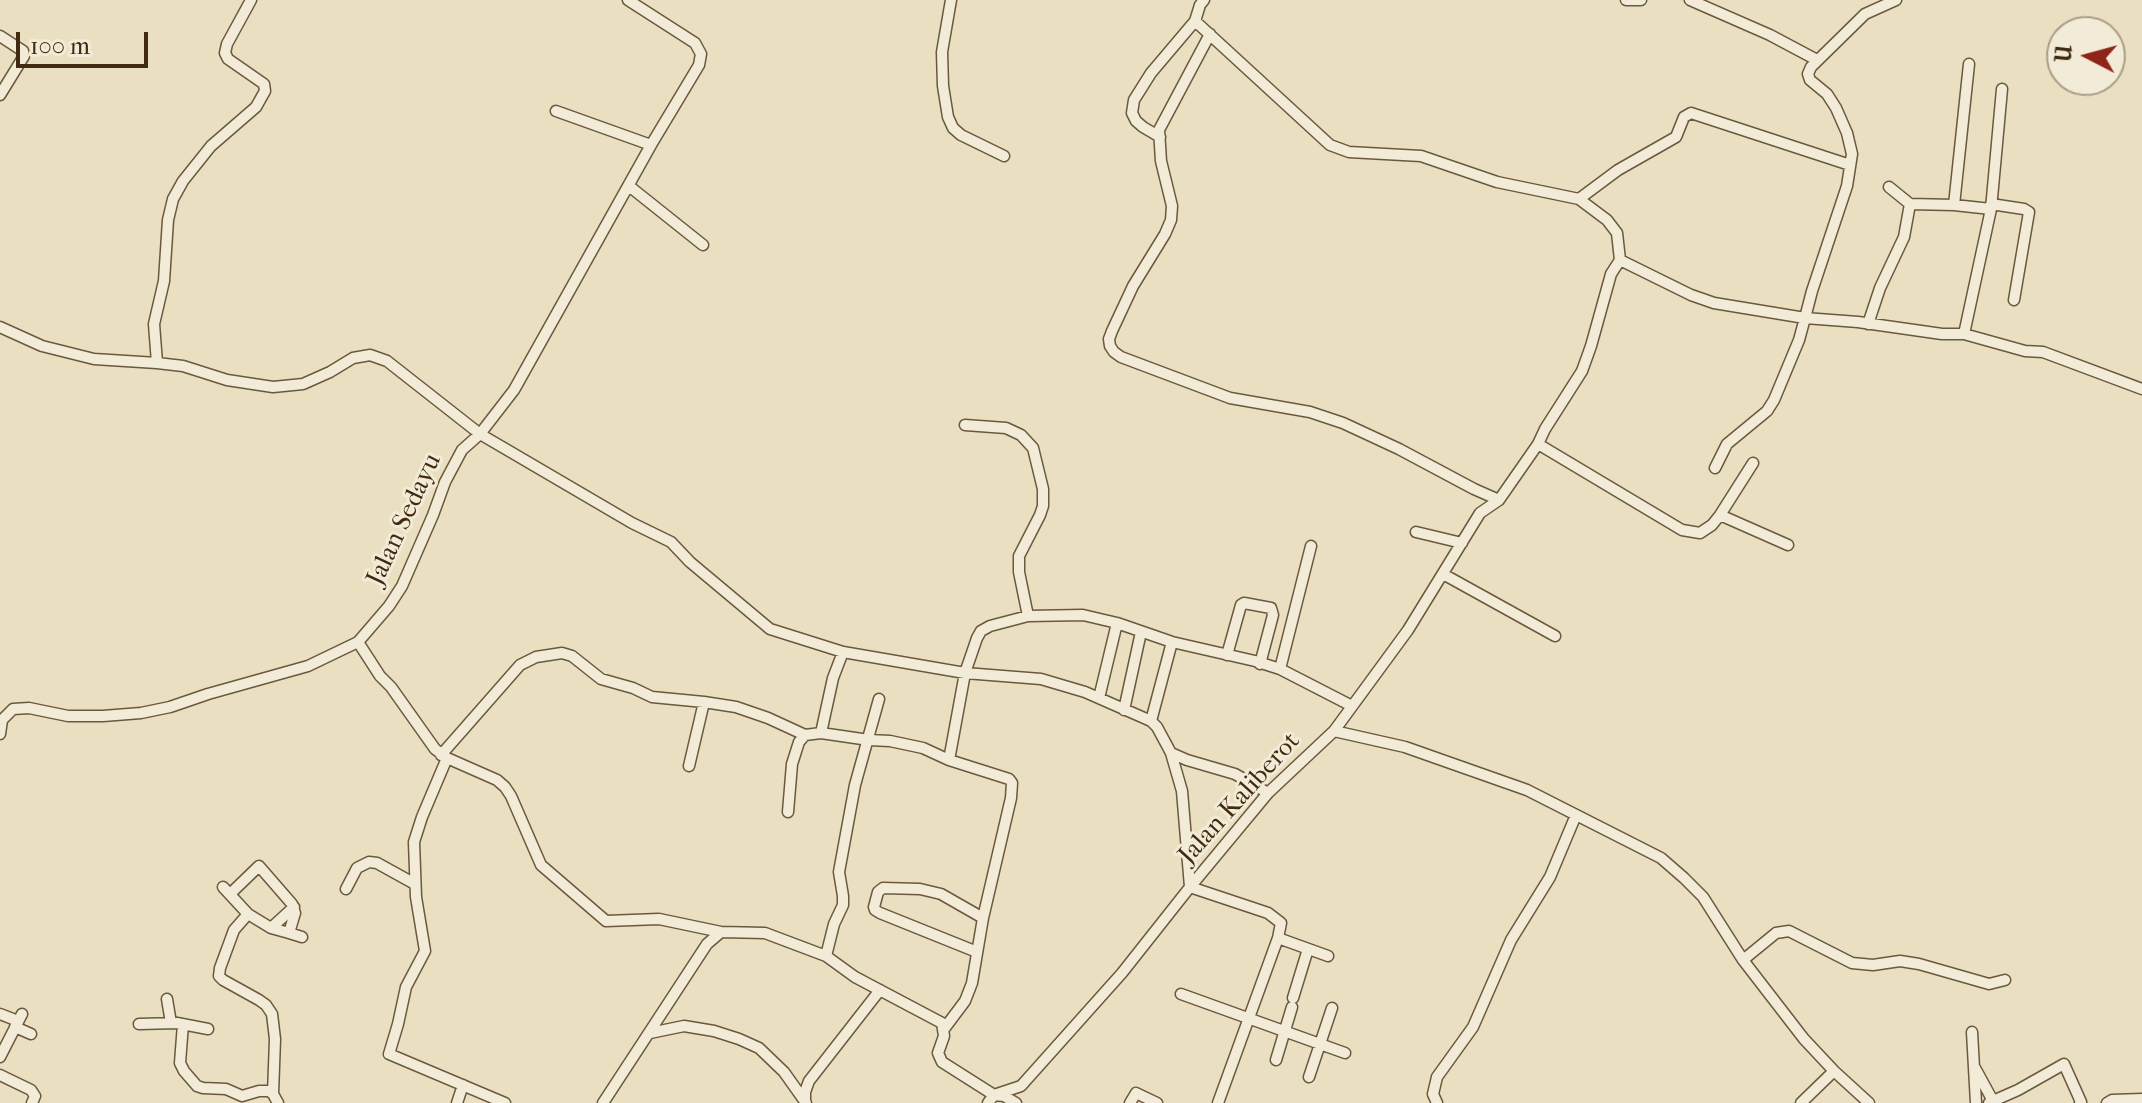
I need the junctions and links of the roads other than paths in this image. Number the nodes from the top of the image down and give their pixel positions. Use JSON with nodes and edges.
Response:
{"nodes":[{"id":1,"x":251,"y":0,"type":"edge"},
{"id":2,"x":628,"y":0,"type":"edge"},
{"id":3,"x":951,"y":0,"type":"edge"},
{"id":4,"x":1204,"y":0,"type":"edge"},
{"id":5,"x":1626,"y":0,"type":"edge"},
{"id":6,"x":1641,"y":0,"type":"edge"},
{"id":7,"x":1690,"y":0,"type":"edge"},
{"id":8,"x":1869,"y":0,"type":"edge"},
{"id":9,"x":1896,"y":0,"type":"edge"},
{"id":10,"x":1865,"y":14,"type":"junction"},
{"id":11,"x":1195,"y":21,"type":"junction"},
{"id":12,"x":1210,"y":34,"type":"junction"},
{"id":13,"x":0,"y":36,"type":"edge"},
{"id":14,"x":1817,"y":60,"type":"junction"},
{"id":15,"x":1969,"y":64,"type":"dead end"},
{"id":16,"x":2002,"y":89,"type":"dead end"},
{"id":17,"x":0,"y":95,"type":"edge"},
{"id":18,"x":556,"y":111,"type":"dead end"},
{"id":19,"x":1160,"y":137,"type":"junction"},
{"id":20,"x":651,"y":145,"type":"junction"},
{"id":21,"x":1004,"y":156,"type":"dead end"},
{"id":22,"x":1850,"y":165,"type":"junction"},
{"id":23,"x":629,"y":186,"type":"junction"},
{"id":24,"x":1889,"y":187,"type":"dead end"},
{"id":25,"x":1579,"y":199,"type":"junction"},
{"id":26,"x":1910,"y":204,"type":"junction"},
{"id":27,"x":1954,"y":205,"type":"junction"},
{"id":28,"x":1991,"y":207,"type":"junction"},
{"id":29,"x":703,"y":245,"type":"dead end"},
{"id":30,"x":1620,"y":260,"type":"junction"},
{"id":31,"x":2014,"y":300,"type":"dead end"},
{"id":32,"x":1805,"y":318,"type":"junction"},
{"id":33,"x":1868,"y":324,"type":"junction"},
{"id":34,"x":0,"y":327,"type":"edge"},
{"id":35,"x":1964,"y":334,"type":"junction"},
{"id":36,"x":157,"y":363,"type":"junction"},
{"id":37,"x":2142,"y":389,"type":"edge"},
{"id":38,"x":965,"y":425,"type":"dead end"},
{"id":39,"x":480,"y":434,"type":"junction"},
{"id":40,"x":1538,"y":444,"type":"junction"},
{"id":41,"x":1753,"y":463,"type":"dead end"},
{"id":42,"x":1715,"y":468,"type":"dead end"},
{"id":43,"x":1499,"y":500,"type":"junction"},
{"id":44,"x":1720,"y":515,"type":"junction"},
{"id":45,"x":1416,"y":532,"type":"dead end"},
{"id":46,"x":1462,"y":543,"type":"junction"},
{"id":47,"x":1788,"y":545,"type":"dead end"},
{"id":48,"x":1311,"y":546,"type":"dead end"},
{"id":49,"x":1443,"y":574,"type":"junction"},
{"id":50,"x":1028,"y":616,"type":"junction"},
{"id":51,"x":1117,"y":623,"type":"junction"},
{"id":52,"x":1141,"y":632,"type":"junction"},
{"id":53,"x":1555,"y":636,"type":"dead end"},
{"id":54,"x":358,"y":642,"type":"junction"},
{"id":55,"x":1172,"y":642,"type":"junction"},
{"id":56,"x":843,"y":652,"type":"junction"},
{"id":57,"x":1227,"y":655,"type":"junction"},
{"id":58,"x":1260,"y":664,"type":"junction"},
{"id":59,"x":1280,"y":669,"type":"junction"},
{"id":60,"x":965,"y":673,"type":"junction"},
{"id":61,"x":1099,"y":698,"type":"junction"},
{"id":62,"x":879,"y":699,"type":"dead end"},
{"id":63,"x":704,"y":702,"type":"junction"},
{"id":64,"x":1352,"y":706,"type":"junction"},
{"id":65,"x":1124,"y":710,"type":"junction"},
{"id":66,"x":1151,"y":721,"type":"junction"},
{"id":67,"x":1334,"y":731,"type":"junction"},
{"id":68,"x":821,"y":733,"type":"junction"},
{"id":69,"x":0,"y":734,"type":"edge"},
{"id":70,"x":805,"y":735,"type":"junction"},
{"id":71,"x":869,"y":740,"type":"junction"},
{"id":72,"x":1171,"y":753,"type":"junction"},
{"id":73,"x":444,"y":756,"type":"junction"},
{"id":74,"x":949,"y":760,"type":"junction"},
{"id":75,"x":689,"y":766,"type":"dead end"},
{"id":76,"x":1268,"y":793,"type":"junction"},
{"id":77,"x":788,"y":812,"type":"dead end"},
{"id":78,"x":1576,"y":815,"type":"junction"},
{"id":79,"x":415,"y":884,"type":"junction"},
{"id":80,"x":1190,"y":887,"type":"junction"},
{"id":81,"x":346,"y":889,"type":"dead end"},
{"id":82,"x":294,"y":907,"type":"junction"},
{"id":83,"x":248,"y":914,"type":"junction"},
{"id":84,"x":983,"y":918,"type":"junction"},
{"id":85,"x":271,"y":928,"type":"junction"},
{"id":86,"x":721,"y":932,"type":"junction"},
{"id":87,"x":289,"y":933,"type":"junction"},
{"id":88,"x":302,"y":937,"type":"dead end"},
{"id":89,"x":1278,"y":938,"type":"junction"},
{"id":90,"x":1308,"y":949,"type":"junction"},
{"id":91,"x":977,"y":952,"type":"junction"},
{"id":92,"x":826,"y":956,"type":"junction"},
{"id":93,"x":1328,"y":956,"type":"dead end"},
{"id":94,"x":1743,"y":960,"type":"junction"},
{"id":95,"x":2005,"y":980,"type":"dead end"},
{"id":96,"x":880,"y":990,"type":"junction"},
{"id":97,"x":1181,"y":994,"type":"dead end"},
{"id":98,"x":167,"y":999,"type":"dead end"},
{"id":99,"x":1332,"y":1008,"type":"dead end"},
{"id":100,"x":0,"y":1014,"type":"edge"},
{"id":101,"x":1248,"y":1017,"type":"junction"},
{"id":102,"x":17,"y":1020,"type":"junction"},
{"id":103,"x":171,"y":1023,"type":"junction"},
{"id":104,"x":139,"y":1024,"type":"dead end"},
{"id":105,"x":183,"y":1024,"type":"junction"},
{"id":106,"x":208,"y":1029,"type":"dead end"},
{"id":107,"x":944,"y":1029,"type":"junction"},
{"id":108,"x":1284,"y":1031,"type":"junction"},
{"id":109,"x":1972,"y":1032,"type":"dead end"},
{"id":110,"x":650,"y":1033,"type":"junction"},
{"id":111,"x":31,"y":1034,"type":"dead end"},
{"id":112,"x":1320,"y":1044,"type":"junction"},
{"id":113,"x":1345,"y":1053,"type":"dead end"},
{"id":114,"x":0,"y":1057,"type":"edge"},
{"id":115,"x":1276,"y":1060,"type":"dead end"},
{"id":116,"x":1972,"y":1063,"type":"junction"},
{"id":117,"x":1834,"y":1071,"type":"junction"},
{"id":118,"x":0,"y":1075,"type":"edge"},
{"id":119,"x":1309,"y":1077,"type":"dead end"},
{"id":120,"x":463,"y":1085,"type":"junction"},
{"id":121,"x":2141,"y":1097,"type":"edge"},
{"id":122,"x":275,"y":1098,"type":"edge"},
{"id":123,"x":991,"y":1099,"type":"edge"},
{"id":124,"x":806,"y":1102,"type":"edge"},
{"id":125,"x":1991,"y":1102,"type":"edge"},
{"id":126,"x":32,"y":1103,"type":"edge"},
{"id":127,"x":457,"y":1103,"type":"edge"},
{"id":128,"x":505,"y":1103,"type":"edge"},
{"id":129,"x":603,"y":1103,"type":"edge"},
{"id":130,"x":1016,"y":1103,"type":"edge"},
{"id":131,"x":1130,"y":1103,"type":"edge"},
{"id":132,"x":1157,"y":1103,"type":"edge"},
{"id":133,"x":1218,"y":1103,"type":"edge"},
{"id":134,"x":1437,"y":1103,"type":"edge"},
{"id":135,"x":1801,"y":1103,"type":"edge"},
{"id":136,"x":1869,"y":1103,"type":"edge"},
{"id":137,"x":1976,"y":1103,"type":"edge"},
{"id":138,"x":2080,"y":1103,"type":"edge"},
{"id":139,"x":2107,"y":1103,"type":"edge"}],
"edges":[{"from":1,"to":36,"type":"street"},
{"from":2,"to":20,"type":"street","name":"Jalan Sedayu"},
{"from":3,"to":21,"type":"street"},
{"from":4,"to":11,"type":"street"},
{"from":5,"to":6,"type":"street"},
{"from":7,"to":14,"type":"street"},
{"from":8,"to":10,"type":"street"},
{"from":9,"to":10,"type":"street"},
{"from":10,"to":14,"type":"street"},
{"from":11,"to":12,"type":"street"},
{"from":11,"to":19,"type":"street"},
{"from":12,"to":19,"type":"street"},
{"from":12,"to":25,"type":"street"},
{"from":13,"to":17,"type":"street"},
{"from":14,"to":22,"type":"street"},
{"from":15,"to":27,"type":"street"},
{"from":16,"to":28,"type":"street"},
{"from":18,"to":20,"type":"street"},
{"from":19,"to":43,"type":"street"},
{"from":20,"to":23,"type":"street","name":"Jalan Sedayu"},
{"from":22,"to":25,"type":"street"},
{"from":22,"to":32,"type":"street"},
{"from":23,"to":29,"type":"street"},
{"from":23,"to":39,"type":"street","name":"Jalan Sedayu"},
{"from":24,"to":26,"type":"street"},
{"from":25,"to":30,"type":"street"},
{"from":26,"to":27,"type":"street"},
{"from":26,"to":33,"type":"street"},
{"from":27,"to":28,"type":"street"},
{"from":28,"to":31,"type":"street"},
{"from":28,"to":35,"type":"street"},
{"from":30,"to":32,"type":"street"},
{"from":30,"to":40,"type":"street","name":"Jalan Kaliberot"},
{"from":32,"to":33,"type":"street"},
{"from":32,"to":42,"type":"street"},
{"from":33,"to":35,"type":"street"},
{"from":34,"to":36,"type":"street"},
{"from":35,"to":37,"type":"street"},
{"from":36,"to":39,"type":"street"},
{"from":38,"to":50,"type":"street"},
{"from":39,"to":54,"type":"street","name":"Jalan Sedayu"},
{"from":39,"to":56,"type":"street"},
{"from":40,"to":43,"type":"street","name":"Jalan Kaliberot"},
{"from":40,"to":44,"type":"street"},
{"from":41,"to":44,"type":"street"},
{"from":43,"to":46,"type":"street","name":"Jalan Kaliberot"},
{"from":44,"to":47,"type":"street"},
{"from":45,"to":46,"type":"street"},
{"from":46,"to":49,"type":"street","name":"Jalan Kaliberot"},
{"from":48,"to":59,"type":"street"},
{"from":49,"to":53,"type":"street"},
{"from":49,"to":64,"type":"street","name":"Jalan Kaliberot"},
{"from":50,"to":51,"type":"street"},
{"from":50,"to":60,"type":"street"},
{"from":51,"to":52,"type":"street"},
{"from":51,"to":61,"type":"street"},
{"from":52,"to":55,"type":"street"},
{"from":52,"to":65,"type":"street"},
{"from":54,"to":69,"type":"street"},
{"from":54,"to":73,"type":"street"},
{"from":55,"to":57,"type":"street"},
{"from":55,"to":66,"type":"street"},
{"from":56,"to":60,"type":"street"},
{"from":56,"to":68,"type":"street"},
{"from":57,"to":58,"type":"street"},
{"from":57,"to":58,"type":"street"},
{"from":58,"to":59,"type":"street"},
{"from":59,"to":64,"type":"street"},
{"from":60,"to":61,"type":"street"},
{"from":60,"to":74,"type":"street"},
{"from":61,"to":65,"type":"street"},
{"from":62,"to":71,"type":"street"},
{"from":63,"to":70,"type":"street"},
{"from":63,"to":73,"type":"street"},
{"from":63,"to":75,"type":"street"},
{"from":64,"to":67,"type":"street","name":"Jalan Kaliberot"},
{"from":65,"to":66,"type":"street"},
{"from":66,"to":72,"type":"street"},
{"from":67,"to":76,"type":"street","name":"Jalan Kaliberot"},
{"from":67,"to":78,"type":"street"},
{"from":68,"to":70,"type":"street"},
{"from":68,"to":71,"type":"street"},
{"from":70,"to":77,"type":"street"},
{"from":71,"to":74,"type":"street"},
{"from":71,"to":92,"type":"street"},
{"from":72,"to":76,"type":"street"},
{"from":72,"to":80,"type":"street"},
{"from":73,"to":79,"type":"street"},
{"from":73,"to":86,"type":"street"},
{"from":74,"to":84,"type":"street"},
{"from":76,"to":80,"type":"street","name":"Jalan Kaliberot"},
{"from":78,"to":94,"type":"street"},
{"from":78,"to":134,"type":"street"},
{"from":79,"to":81,"type":"street"},
{"from":79,"to":120,"type":"street"},
{"from":80,"to":89,"type":"street"},
{"from":80,"to":123,"type":"street","name":"Jalan Kaliberot"},
{"from":82,"to":83,"type":"street"},
{"from":82,"to":85,"type":"street"},
{"from":82,"to":87,"type":"street"},
{"from":83,"to":85,"type":"street"},
{"from":83,"to":122,"type":"street"},
{"from":84,"to":91,"type":"street"},
{"from":84,"to":91,"type":"street"},
{"from":85,"to":87,"type":"street"},
{"from":86,"to":92,"type":"street"},
{"from":86,"to":110,"type":"street"},
{"from":87,"to":88,"type":"street"},
{"from":89,"to":90,"type":"street"},
{"from":89,"to":101,"type":"street"},
{"from":90,"to":93,"type":"street"},
{"from":90,"to":108,"type":"street"},
{"from":91,"to":107,"type":"street"},
{"from":92,"to":96,"type":"street"},
{"from":94,"to":95,"type":"street"},
{"from":94,"to":117,"type":"street"},
{"from":96,"to":107,"type":"street"},
{"from":96,"to":124,"type":"street"},
{"from":97,"to":101,"type":"street"},
{"from":98,"to":103,"type":"street"},
{"from":99,"to":112,"type":"street"},
{"from":100,"to":102,"type":"street"},
{"from":101,"to":108,"type":"street"},
{"from":101,"to":133,"type":"street"},
{"from":102,"to":111,"type":"street"},
{"from":102,"to":114,"type":"street"},
{"from":103,"to":104,"type":"street"},
{"from":103,"to":105,"type":"street"},
{"from":105,"to":106,"type":"street"},
{"from":105,"to":122,"type":"street"},
{"from":107,"to":123,"type":"street"},
{"from":108,"to":112,"type":"street"},
{"from":108,"to":115,"type":"street"},
{"from":109,"to":116,"type":"street"},
{"from":110,"to":124,"type":"street"},
{"from":110,"to":129,"type":"street"},
{"from":112,"to":113,"type":"street"},
{"from":112,"to":119,"type":"street"},
{"from":116,"to":125,"type":"street"},
{"from":116,"to":137,"type":"street"},
{"from":117,"to":135,"type":"street"},
{"from":117,"to":136,"type":"street"},
{"from":118,"to":126,"type":"street"},
{"from":120,"to":127,"type":"street"},
{"from":120,"to":128,"type":"street"},
{"from":121,"to":139,"type":"street"},
{"from":123,"to":130,"type":"street"},
{"from":125,"to":138,"type":"street"},
{"from":131,"to":132,"type":"street"}]}
